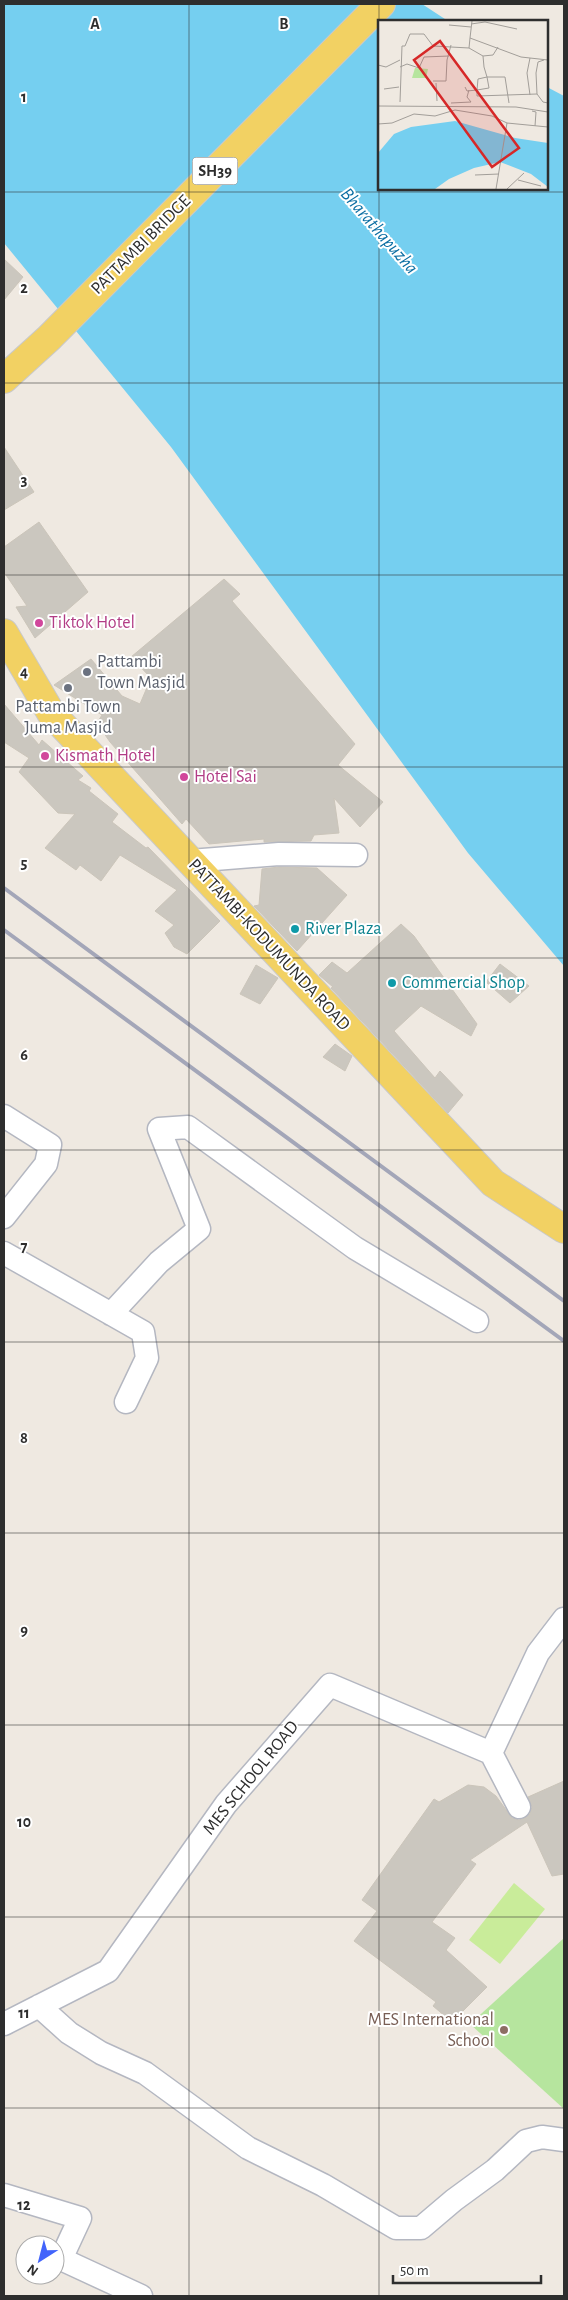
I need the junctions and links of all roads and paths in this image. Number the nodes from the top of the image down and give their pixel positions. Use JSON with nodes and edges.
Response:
{"nodes":[{"id":1,"x":381,"y":4,"type":"edge"},
{"id":2,"x":4,"y":379,"type":"edge"},
{"id":3,"x":4,"y":633,"type":"edge"},
{"id":4,"x":356,"y":855,"type":"dead end"},
{"id":5,"x":190,"y":861,"type":"junction"},
{"id":6,"x":4,"y":1116,"type":"edge"},
{"id":7,"x":4,"y":1217,"type":"edge"},
{"id":8,"x":564,"y":1229,"type":"edge"},
{"id":9,"x":4,"y":1253,"type":"edge"},
{"id":10,"x":111,"y":1314,"type":"junction"},
{"id":11,"x":477,"y":1321,"type":"dead end"},
{"id":12,"x":126,"y":1402,"type":"dead end"},
{"id":13,"x":564,"y":1619,"type":"edge"},
{"id":14,"x":491,"y":1753,"type":"junction"},
{"id":15,"x":519,"y":1807,"type":"dead end"},
{"id":16,"x":39,"y":2006,"type":"junction"},
{"id":17,"x":4,"y":2024,"type":"edge"},
{"id":18,"x":564,"y":2140,"type":"edge"},
{"id":19,"x":4,"y":2196,"type":"edge"},
{"id":20,"x":141,"y":2296,"type":"edge"}],
"edges":[{"from":1,"to":2,"type":"main road","name":"PATTAMBI BRIDGE","number":"SH39"},
{"from":3,"to":5,"type":"main road","name":"PATTAMBI-KODUMUNDA ROAD"},
{"from":4,"to":5,"type":"street"},
{"from":5,"to":8,"type":"main road","name":"PATTAMBI-KODUMUNDA ROAD"},
{"from":6,"to":7,"type":"street"},
{"from":9,"to":10,"type":"street"},
{"from":10,"to":11,"type":"street"},
{"from":10,"to":12,"type":"street"},
{"from":13,"to":14,"type":"street"},
{"from":14,"to":15,"type":"street"},
{"from":14,"to":16,"type":"street","name":"MES SCHOOL ROAD"},
{"from":16,"to":17,"type":"street","name":"MES SCHOOL ROAD"},
{"from":16,"to":18,"type":"street"},
{"from":19,"to":20,"type":"street"}]}
